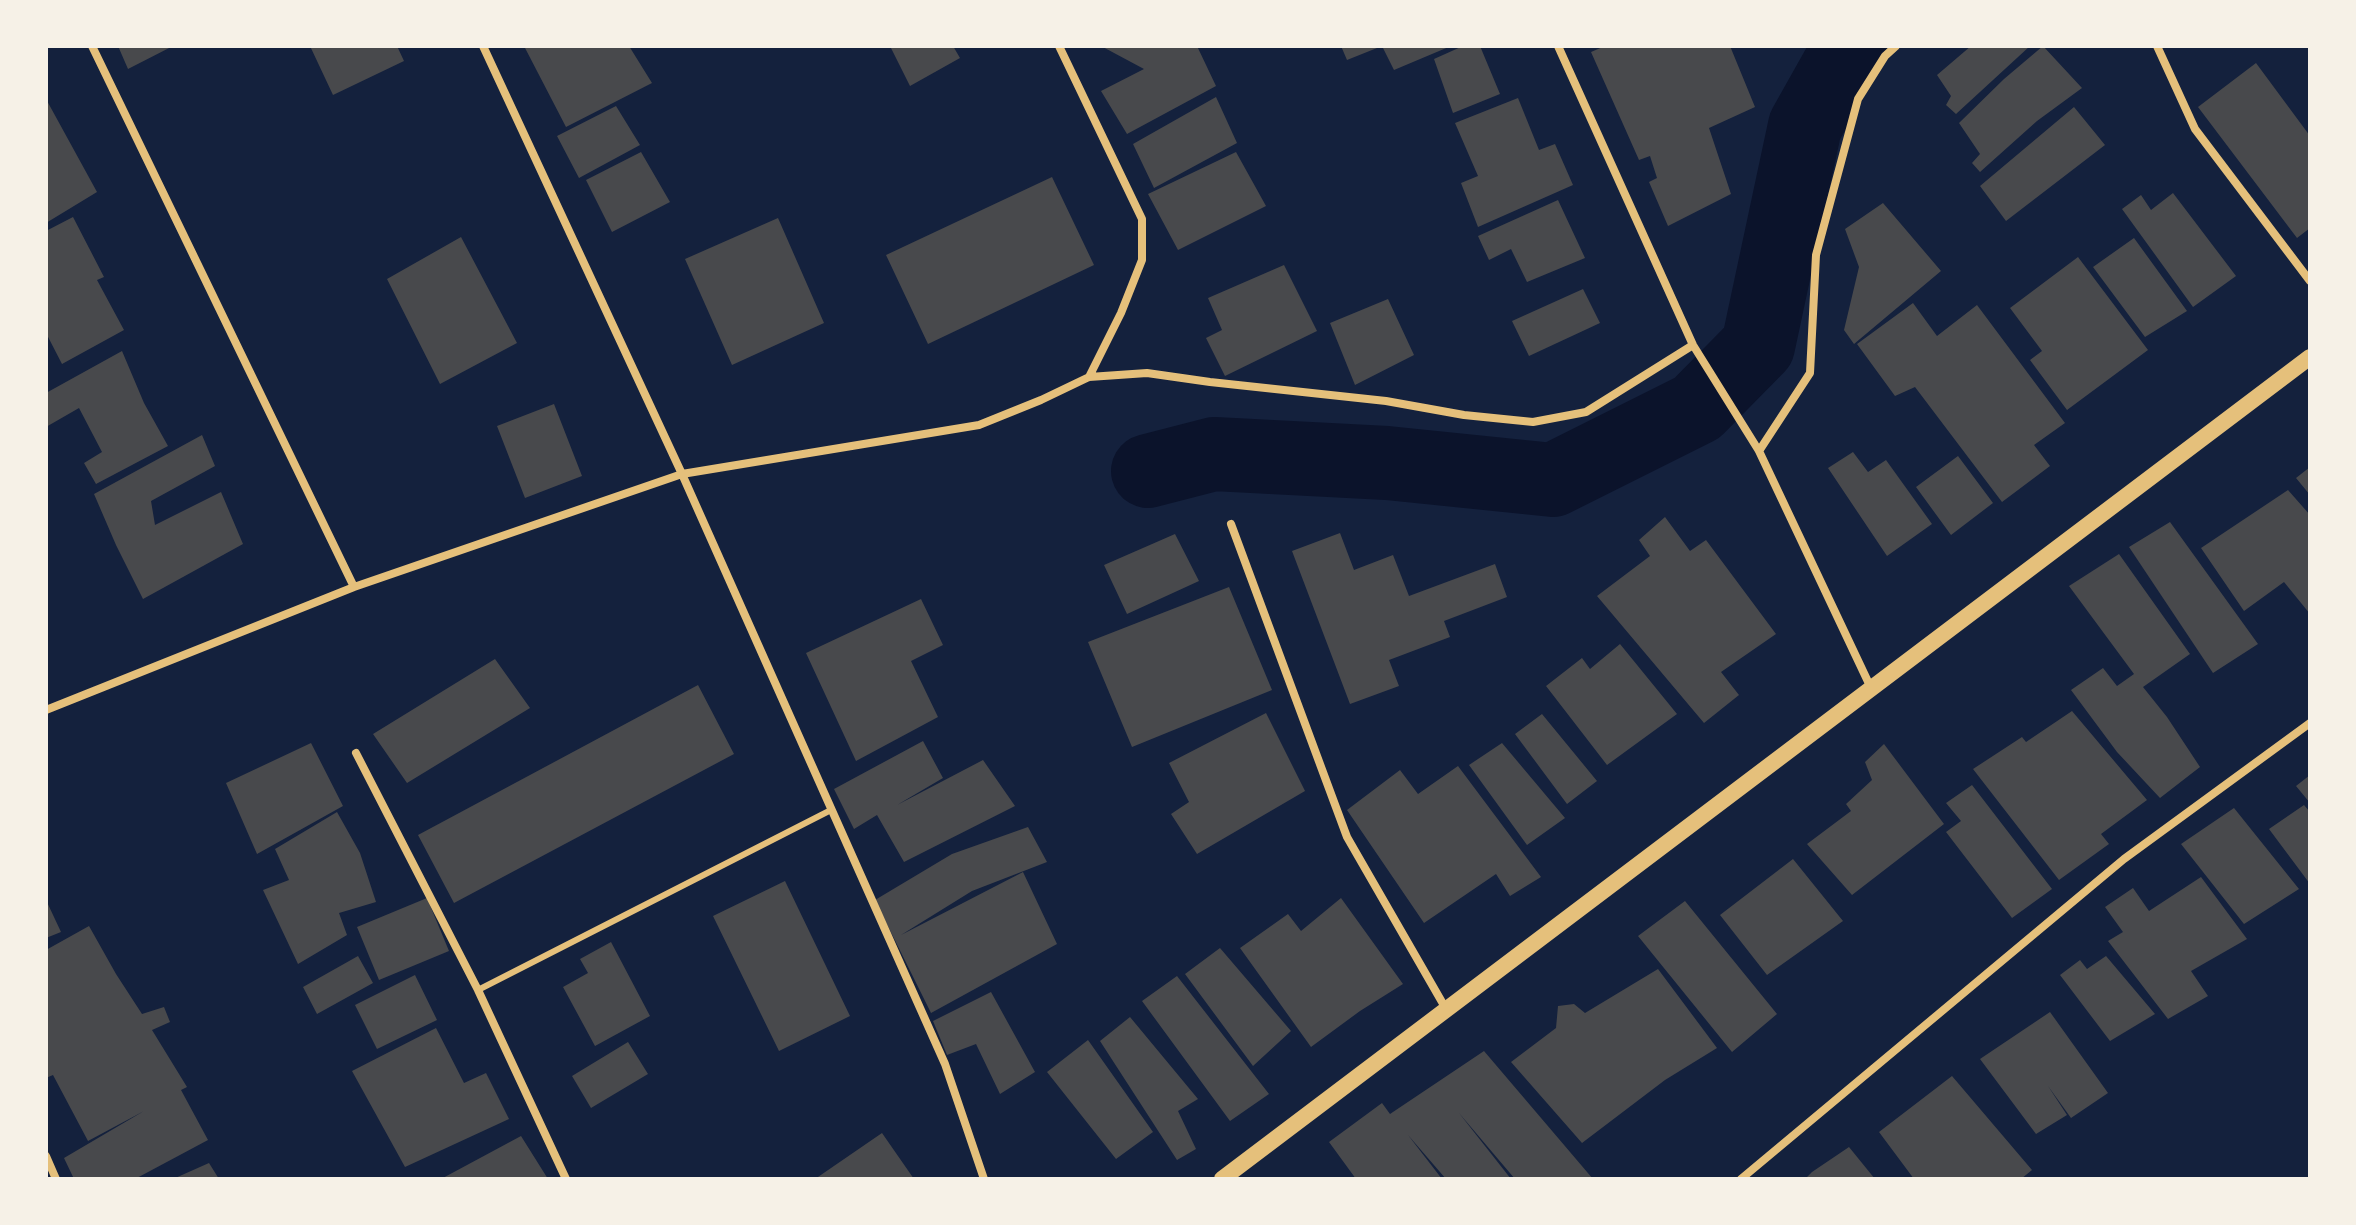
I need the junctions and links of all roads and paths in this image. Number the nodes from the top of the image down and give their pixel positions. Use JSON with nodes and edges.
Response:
{"nodes":[{"id":1,"x":92,"y":46,"type":"edge"},
{"id":2,"x":483,"y":46,"type":"edge"},
{"id":3,"x":1059,"y":46,"type":"edge"},
{"id":4,"x":1558,"y":46,"type":"edge"},
{"id":5,"x":1896,"y":46,"type":"edge"},
{"id":6,"x":2157,"y":46,"type":"edge"},
{"id":7,"x":2310,"y":281,"type":"edge"},
{"id":8,"x":1693,"y":345,"type":"junction"},
{"id":9,"x":2310,"y":357,"type":"edge"},
{"id":10,"x":1089,"y":377,"type":"junction"},
{"id":11,"x":1759,"y":451,"type":"junction"},
{"id":12,"x":682,"y":474,"type":"junction"},
{"id":13,"x":1231,"y":524,"type":"dead end"},
{"id":14,"x":354,"y":587,"type":"junction"},
{"id":15,"x":1871,"y":688,"type":"junction"},
{"id":16,"x":46,"y":710,"type":"edge"},
{"id":17,"x":2310,"y":723,"type":"edge"},
{"id":18,"x":356,"y":753,"type":"dead end"},
{"id":19,"x":831,"y":810,"type":"junction"},
{"id":20,"x":478,"y":990,"type":"junction"},
{"id":21,"x":1446,"y":1010,"type":"junction"},
{"id":22,"x":46,"y":1156,"type":"edge"},
{"id":23,"x":56,"y":1179,"type":"edge"},
{"id":24,"x":566,"y":1179,"type":"edge"},
{"id":25,"x":984,"y":1179,"type":"edge"},
{"id":26,"x":1222,"y":1179,"type":"edge"},
{"id":27,"x":1741,"y":1179,"type":"edge"}],
"edges":[{"from":1,"to":14,"type":"street"},
{"from":2,"to":12,"type":"street"},
{"from":3,"to":10,"type":"street"},
{"from":4,"to":8,"type":"street"},
{"from":5,"to":11,"type":"street"},
{"from":6,"to":7,"type":"street"},
{"from":8,"to":10,"type":"street"},
{"from":8,"to":11,"type":"street"},
{"from":9,"to":15,"type":"main road"},
{"from":10,"to":12,"type":"street"},
{"from":11,"to":15,"type":"street"},
{"from":12,"to":14,"type":"street"},
{"from":12,"to":19,"type":"street"},
{"from":13,"to":21,"type":"street"},
{"from":14,"to":16,"type":"street"},
{"from":15,"to":21,"type":"main road"},
{"from":17,"to":27,"type":"street"},
{"from":18,"to":20,"type":"street"},
{"from":19,"to":20,"type":"lane"},
{"from":19,"to":25,"type":"street"},
{"from":20,"to":24,"type":"street"},
{"from":21,"to":26,"type":"main road"},
{"from":22,"to":23,"type":"street"}]}
